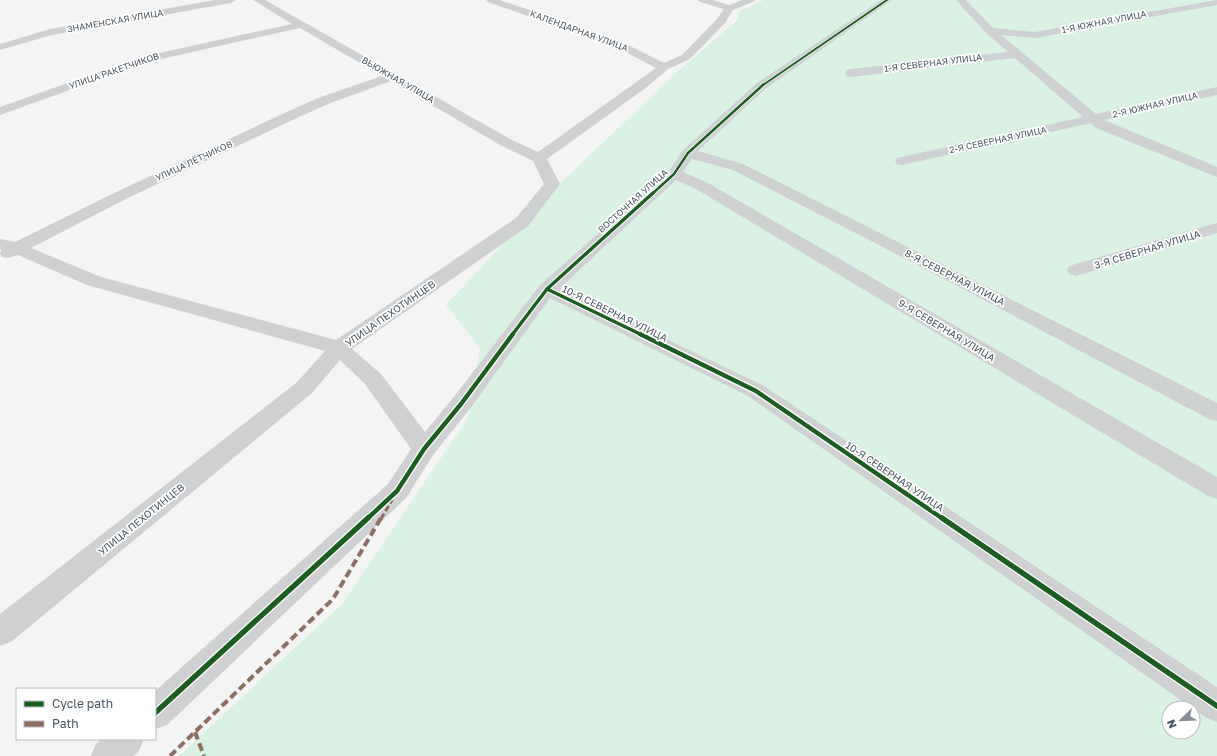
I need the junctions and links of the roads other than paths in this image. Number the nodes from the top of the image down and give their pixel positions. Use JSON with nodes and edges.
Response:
{"nodes":[{"id":1,"x":231,"y":0,"type":"edge"},
{"id":2,"x":258,"y":0,"type":"edge"},
{"id":3,"x":491,"y":0,"type":"edge"},
{"id":4,"x":703,"y":0,"type":"edge"},
{"id":5,"x":750,"y":0,"type":"edge"},
{"id":6,"x":887,"y":0,"type":"edge"},
{"id":7,"x":961,"y":0,"type":"edge"},
{"id":8,"x":1217,"y":2,"type":"edge"},
{"id":9,"x":730,"y":8,"type":"junction"},
{"id":10,"x":301,"y":25,"type":"junction"},
{"id":11,"x":990,"y":31,"type":"junction"},
{"id":12,"x":0,"y":47,"type":"edge"},
{"id":13,"x":1016,"y":54,"type":"junction"},
{"id":14,"x":664,"y":67,"type":"junction"},
{"id":15,"x":851,"y":73,"type":"dead end"},
{"id":16,"x":392,"y":77,"type":"junction"},
{"id":17,"x":1217,"y":91,"type":"edge"},
{"id":18,"x":0,"y":111,"type":"edge"},
{"id":19,"x":1094,"y":119,"type":"junction"},
{"id":20,"x":688,"y":154,"type":"junction"},
{"id":21,"x":539,"y":158,"type":"junction"},
{"id":22,"x":902,"y":161,"type":"dead end"},
{"id":23,"x":1217,"y":172,"type":"edge"},
{"id":24,"x":674,"y":174,"type":"junction"},
{"id":25,"x":1217,"y":228,"type":"edge"},
{"id":26,"x":5,"y":250,"type":"edge"},
{"id":27,"x":1076,"y":270,"type":"dead end"},
{"id":28,"x":547,"y":288,"type":"junction"},
{"id":29,"x":339,"y":348,"type":"junction"},
{"id":30,"x":1217,"y":413,"type":"edge"},
{"id":31,"x":424,"y":449,"type":"junction"},
{"id":32,"x":1217,"y":489,"type":"edge"},
{"id":33,"x":0,"y":632,"type":"edge"},
{"id":34,"x":1217,"y":706,"type":"edge"},
{"id":35,"x":156,"y":712,"type":"edge"},
{"id":36,"x":126,"y":740,"type":"edge"},
{"id":37,"x":108,"y":756,"type":"edge"}],
"edges":[{"from":1,"to":12,"type":"street","name":"ЗНАМЕНСКАЯ УЛИЦА"},
{"from":2,"to":10,"type":"street","name":"ВЬЮЖНАЯ УЛИЦА"},
{"from":3,"to":14,"type":"street","name":"КАЛЕНДАРНАЯ УЛИЦА"},
{"from":4,"to":9,"type":"street"},
{"from":5,"to":9,"type":"street"},
{"from":6,"to":20,"type":"street","name":"ВОСТОЧНАЯ УЛИЦА"},
{"from":7,"to":11,"type":"street"},
{"from":8,"to":11,"type":"street","name":"1-Я ЮЖНАЯ УЛИЦА"},
{"from":9,"to":14,"type":"street"},
{"from":10,"to":16,"type":"street","name":"ВЬЮЖНАЯ УЛИЦА"},
{"from":10,"to":18,"type":"street","name":"УЛИЦА РАКЕТЧИКОВ"},
{"from":11,"to":13,"type":"street"},
{"from":13,"to":15,"type":"street","name":"1-Я СЕВЕРНАЯ УЛИЦА"},
{"from":13,"to":19,"type":"street"},
{"from":14,"to":21,"type":"street"},
{"from":16,"to":21,"type":"street","name":"ВЬЮЖНАЯ УЛИЦА"},
{"from":16,"to":26,"type":"street","name":"УЛИЦА ЛЁТЧИКОВ"},
{"from":17,"to":19,"type":"street","name":"2-Я ЮЖНАЯ УЛИЦА"},
{"from":19,"to":22,"type":"street","name":"2-Я СЕВЕРНАЯ УЛИЦА"},
{"from":19,"to":23,"type":"street"},
{"from":20,"to":24,"type":"street","name":"ВОСТОЧНАЯ УЛИЦА"},
{"from":20,"to":30,"type":"street","name":"8-Я СЕВЕРНАЯ УЛИЦА"},
{"from":21,"to":29,"type":"street","name":"УЛИЦА ПЕХОТИНЦЕВ"},
{"from":24,"to":28,"type":"street","name":"ВОСТОЧНАЯ УЛИЦА"},
{"from":24,"to":32,"type":"street","name":"9-Я СЕВЕРНАЯ УЛИЦА"},
{"from":25,"to":27,"type":"street","name":"3-Я СЕВЕРНАЯ УЛИЦА"},
{"from":26,"to":29,"type":"street"},
{"from":28,"to":31,"type":"street","name":"ВОСТОЧНАЯ УЛИЦА"},
{"from":28,"to":34,"type":"street","name":"10-Я СЕВЕРНАЯ УЛИЦА"},
{"from":29,"to":31,"type":"street"},
{"from":29,"to":33,"type":"street","name":"УЛИЦА ПЕХОТИНЦЕВ"},
{"from":31,"to":35,"type":"street","name":"ВОСТОЧНАЯ УЛИЦА"},
{"from":36,"to":37,"type":"street"}]}
